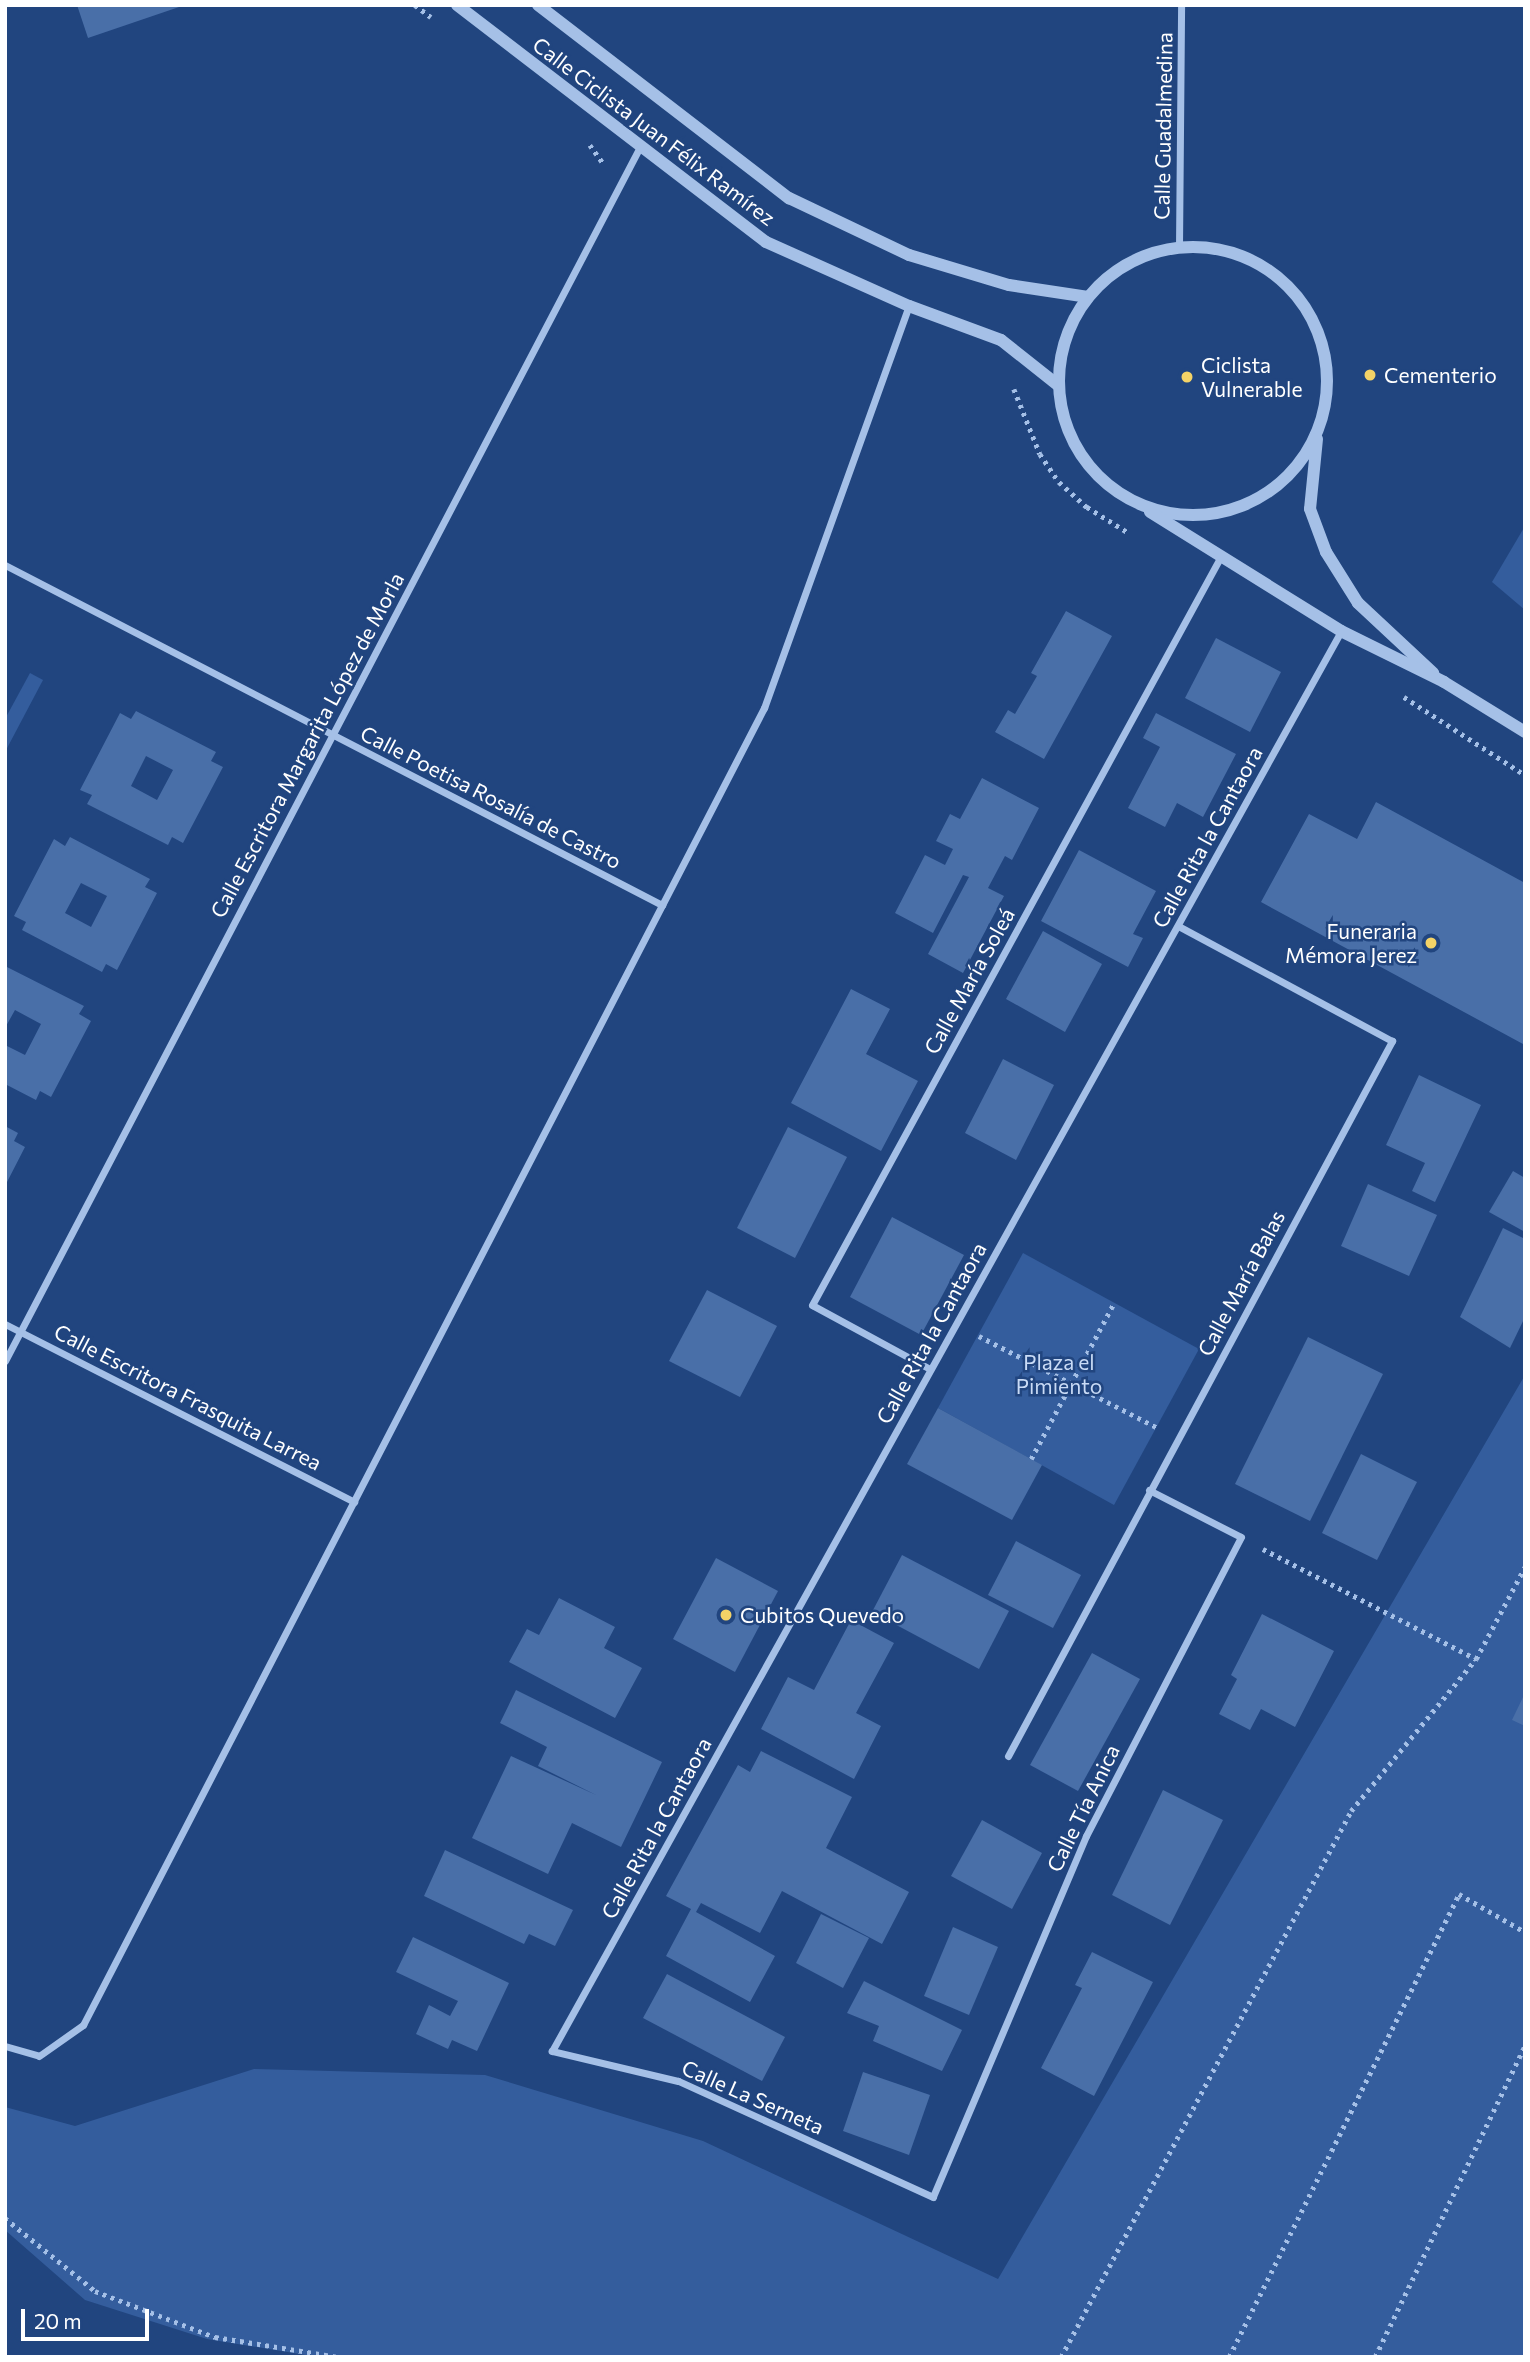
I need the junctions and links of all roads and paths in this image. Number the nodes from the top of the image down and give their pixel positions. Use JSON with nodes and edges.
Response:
{"nodes":[{"id":1,"x":415,"y":5,"type":"edge"},
{"id":2,"x":457,"y":5,"type":"edge"},
{"id":3,"x":538,"y":5,"type":"edge"},
{"id":4,"x":1181,"y":5,"type":"edge"},
{"id":5,"x":436,"y":21,"type":"dead end"},
{"id":6,"x":586,"y":139,"type":"dead end"},
{"id":7,"x":641,"y":145,"type":"junction"},
{"id":8,"x":624,"y":177,"type":"junction"},
{"id":9,"x":1179,"y":247,"type":"junction"},
{"id":10,"x":1088,"y":297,"type":"junction"},
{"id":11,"x":909,"y":306,"type":"junction"},
{"id":12,"x":1009,"y":378,"type":"dead end"},
{"id":13,"x":1059,"y":386,"type":"junction"},
{"id":14,"x":1317,"y":435,"type":"junction"},
{"id":15,"x":1135,"y":503,"type":"junction"},
{"id":16,"x":1140,"y":539,"type":"dead end"},
{"id":17,"x":1221,"y":556,"type":"junction"},
{"id":18,"x":5,"y":565,"type":"edge"},
{"id":19,"x":1341,"y":631,"type":"junction"},
{"id":20,"x":1444,"y":682,"type":"junction"},
{"id":21,"x":1400,"y":695,"type":"dead end"},
{"id":22,"x":1525,"y":732,"type":"edge"},
{"id":23,"x":332,"y":734,"type":"junction"},
{"id":24,"x":1525,"y":775,"type":"edge"},
{"id":25,"x":662,"y":905,"type":"junction"},
{"id":26,"x":1178,"y":926,"type":"junction"},
{"id":27,"x":1114,"y":1303,"type":"dead end"},
{"id":28,"x":5,"y":1324,"type":"edge"},
{"id":29,"x":956,"y":1324,"type":"junction"},
{"id":30,"x":21,"y":1332,"type":"junction"},
{"id":31,"x":5,"y":1361,"type":"edge"},
{"id":32,"x":930,"y":1369,"type":"junction"},
{"id":33,"x":1072,"y":1383,"type":"junction"},
{"id":34,"x":1177,"y":1438,"type":"junction"},
{"id":35,"x":1031,"y":1459,"type":"dead end"},
{"id":36,"x":1149,"y":1490,"type":"junction"},
{"id":37,"x":354,"y":1502,"type":"junction"},
{"id":38,"x":1241,"y":1537,"type":"junction"},
{"id":39,"x":1525,"y":1567,"type":"edge"},
{"id":40,"x":1476,"y":1659,"type":"junction"},
{"id":41,"x":1008,"y":1756,"type":"dead end"},
{"id":42,"x":1525,"y":1932,"type":"edge"},
{"id":43,"x":5,"y":2046,"type":"edge"},
{"id":44,"x":1525,"y":2046,"type":"edge"},
{"id":45,"x":552,"y":2051,"type":"joint"},
{"id":46,"x":933,"y":2197,"type":"joint"},
{"id":47,"x":5,"y":2218,"type":"edge"},
{"id":48,"x":339,"y":2357,"type":"edge"},
{"id":49,"x":1061,"y":2357,"type":"edge"},
{"id":50,"x":1229,"y":2357,"type":"edge"},
{"id":51,"x":1375,"y":2357,"type":"edge"}],
"edges":[{"from":1,"to":5,"type":"path"},
{"from":2,"to":7,"type":"street","name":"Calle Ciclista Juan Félix Ramírez"},
{"from":3,"to":10,"type":"street","name":"Calle Ciclista Juan Félix Ramírez"},
{"from":4,"to":9,"type":"street","name":"Calle Guadalmedina"},
{"from":6,"to":8,"type":"path"},
{"from":7,"to":8,"type":"street","name":"Calle Escritora Margarita López de Morla"},
{"from":7,"to":11,"type":"street","name":"Calle Ciclista Juan Félix Ramírez"},
{"from":8,"to":23,"type":"street","name":"Calle Escritora Margarita López de Morla"},
{"from":9,"to":10,"type":"street"},
{"from":9,"to":14,"type":"street"},
{"from":10,"to":13,"type":"street"},
{"from":11,"to":13,"type":"street","name":"Calle Ciclista Juan Félix Ramírez"},
{"from":11,"to":25,"type":"street"},
{"from":12,"to":16,"type":"path"},
{"from":13,"to":15,"type":"street"},
{"from":14,"to":15,"type":"street"},
{"from":14,"to":20,"type":"street"},
{"from":15,"to":17,"type":"street"},
{"from":17,"to":19,"type":"street"},
{"from":17,"to":32,"type":"street","name":"Calle María Soleá"},
{"from":18,"to":23,"type":"street","name":"Calle Poetisa Rosalía de Castro"},
{"from":19,"to":20,"type":"street"},
{"from":19,"to":26,"type":"street","name":"Calle Rita la Cantaora"},
{"from":20,"to":22,"type":"street"},
{"from":21,"to":24,"type":"path"},
{"from":23,"to":25,"type":"street","name":"Calle Poetisa Rosalía de Castro"},
{"from":23,"to":30,"type":"street","name":"Calle Escritora Margarita López de Morla"},
{"from":25,"to":37,"type":"street"},
{"from":26,"to":29,"type":"street","name":"Calle Rita la Cantaora"},
{"from":26,"to":34,"type":"street","name":"Calle María Balas"},
{"from":27,"to":33,"type":"path"},
{"from":28,"to":30,"type":"street","name":"Calle Escritora Frasquita Larrea"},
{"from":29,"to":32,"type":"street","name":"Calle Rita la Cantaora"},
{"from":29,"to":33,"type":"path"},
{"from":30,"to":31,"type":"street","name":"Calle Escritora Margarita López de Morla"},
{"from":30,"to":37,"type":"street","name":"Calle Escritora Frasquita Larrea"},
{"from":32,"to":45,"type":"street","name":"Calle Rita la Cantaora"},
{"from":33,"to":34,"type":"path"},
{"from":33,"to":35,"type":"path"},
{"from":34,"to":36,"type":"street","name":"Calle María Balas"},
{"from":36,"to":38,"type":"street"},
{"from":36,"to":41,"type":"street","name":"Calle María Balas"},
{"from":37,"to":43,"type":"street"},
{"from":38,"to":40,"type":"path"},
{"from":38,"to":46,"type":"street","name":"Calle Tía Anica"},
{"from":39,"to":40,"type":"path"},
{"from":40,"to":49,"type":"path"},
{"from":42,"to":50,"type":"path"},
{"from":44,"to":51,"type":"path"},
{"from":45,"to":46,"type":"street","name":"Calle La Serneta"},
{"from":47,"to":48,"type":"path"}]}
